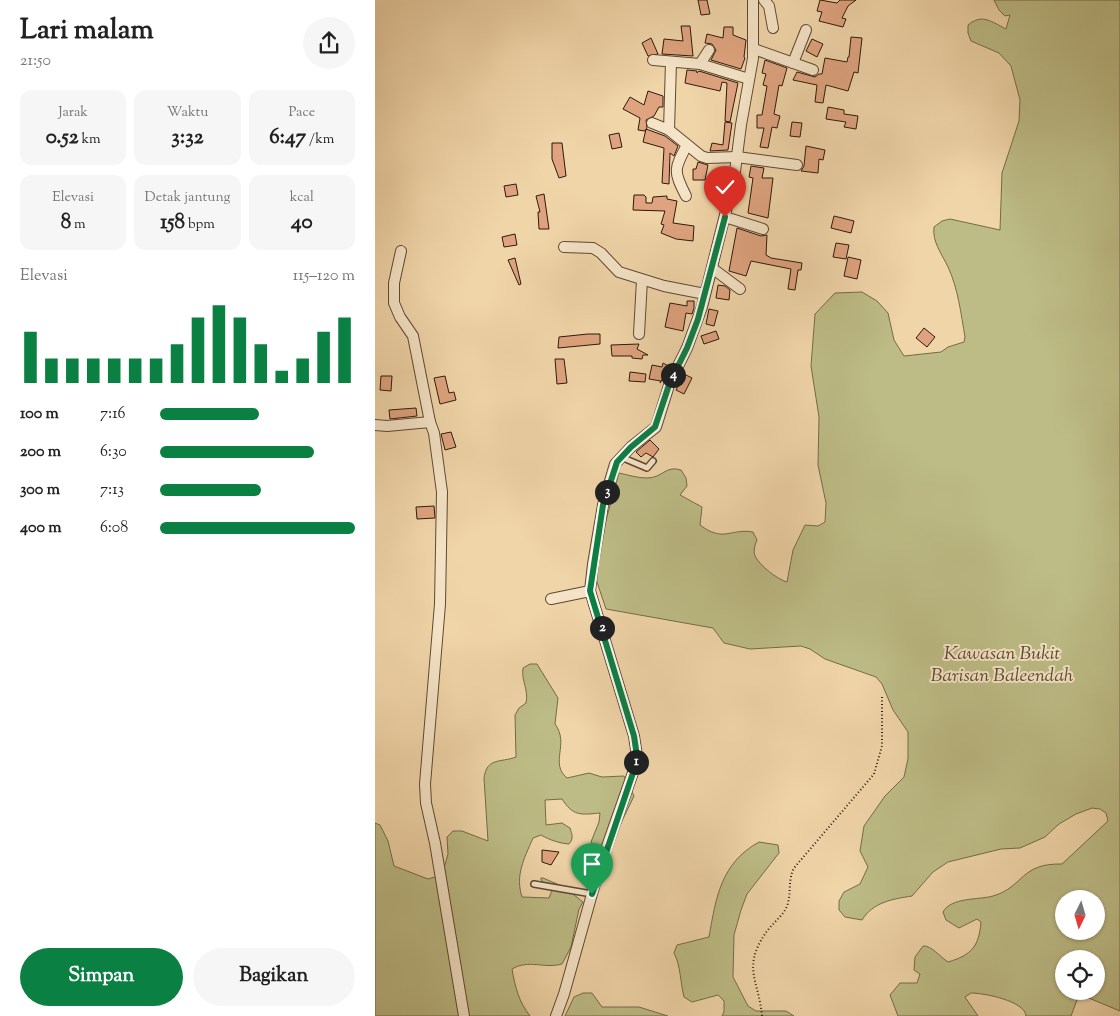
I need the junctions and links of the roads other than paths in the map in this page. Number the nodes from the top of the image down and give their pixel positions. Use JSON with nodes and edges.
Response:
{"nodes":[{"id":1,"x":753,"y":0,"type":"edge"},
{"id":2,"x":764,"y":0,"type":"edge"},
{"id":3,"x":773,"y":28,"type":"dead end"},
{"id":4,"x":806,"y":30,"type":"dead end"},
{"id":5,"x":753,"y":49,"type":"junction"},
{"id":6,"x":709,"y":50,"type":"dead end"},
{"id":7,"x":653,"y":60,"type":"dead end"},
{"id":8,"x":671,"y":62,"type":"junction"},
{"id":9,"x":793,"y":63,"type":"junction"},
{"id":10,"x":700,"y":64,"type":"junction"},
{"id":11,"x":813,"y":70,"type":"dead end"},
{"id":12,"x":749,"y":79,"type":"junction"},
{"id":13,"x":652,"y":123,"type":"dead end"},
{"id":14,"x":669,"y":130,"type":"junction"},
{"id":15,"x":687,"y":144,"type":"junction"},
{"id":16,"x":737,"y":157,"type":"junction"},
{"id":17,"x":797,"y":165,"type":"dead end"},
{"id":18,"x":686,"y":196,"type":"dead end"},
{"id":19,"x":725,"y":217,"type":"junction"},
{"id":20,"x":763,"y":229,"type":"dead end"},
{"id":21,"x":564,"y":247,"type":"dead end"},
{"id":22,"x":401,"y":251,"type":"dead end"},
{"id":23,"x":712,"y":268,"type":"junction"},
{"id":24,"x":642,"y":280,"type":"junction"},
{"id":25,"x":740,"y":289,"type":"dead end"},
{"id":26,"x":705,"y":294,"type":"junction"},
{"id":27,"x":639,"y":334,"type":"dead end"},
{"id":28,"x":430,"y":422,"type":"junction"},
{"id":29,"x":375,"y":425,"type":"edge"},
{"id":30,"x":621,"y":456,"type":"junction"},
{"id":31,"x":653,"y":461,"type":"dead end"},
{"id":32,"x":590,"y":591,"type":"junction"},
{"id":33,"x":551,"y":599,"type":"dead end"},
{"id":34,"x":534,"y":884,"type":"dead end"},
{"id":35,"x":592,"y":894,"type":"junction"},
{"id":36,"x":464,"y":1016,"type":"edge"},
{"id":37,"x":556,"y":1016,"type":"edge"}],
"edges":[{"from":1,"to":5,"type":"street"},
{"from":2,"to":3,"type":"street"},
{"from":4,"to":9,"type":"street"},
{"from":5,"to":9,"type":"street"},
{"from":5,"to":12,"type":"street"},
{"from":6,"to":10,"type":"street"},
{"from":7,"to":8,"type":"street"},
{"from":8,"to":10,"type":"street"},
{"from":8,"to":14,"type":"street"},
{"from":9,"to":11,"type":"street"},
{"from":10,"to":12,"type":"street"},
{"from":12,"to":16,"type":"street"},
{"from":13,"to":14,"type":"street"},
{"from":14,"to":15,"type":"street"},
{"from":15,"to":16,"type":"street"},
{"from":15,"to":18,"type":"street"},
{"from":16,"to":17,"type":"street"},
{"from":16,"to":19,"type":"street"},
{"from":19,"to":20,"type":"street"},
{"from":19,"to":23,"type":"street"},
{"from":21,"to":24,"type":"street"},
{"from":22,"to":28,"type":"street"},
{"from":23,"to":25,"type":"street"},
{"from":23,"to":26,"type":"street"},
{"from":24,"to":26,"type":"street"},
{"from":24,"to":27,"type":"street"},
{"from":26,"to":30,"type":"street"},
{"from":28,"to":29,"type":"street"},
{"from":28,"to":36,"type":"street"},
{"from":30,"to":31,"type":"lane"},
{"from":30,"to":32,"type":"street"},
{"from":32,"to":33,"type":"street"},
{"from":32,"to":35,"type":"street"},
{"from":34,"to":35,"type":"lane"},
{"from":35,"to":37,"type":"street"}]}
